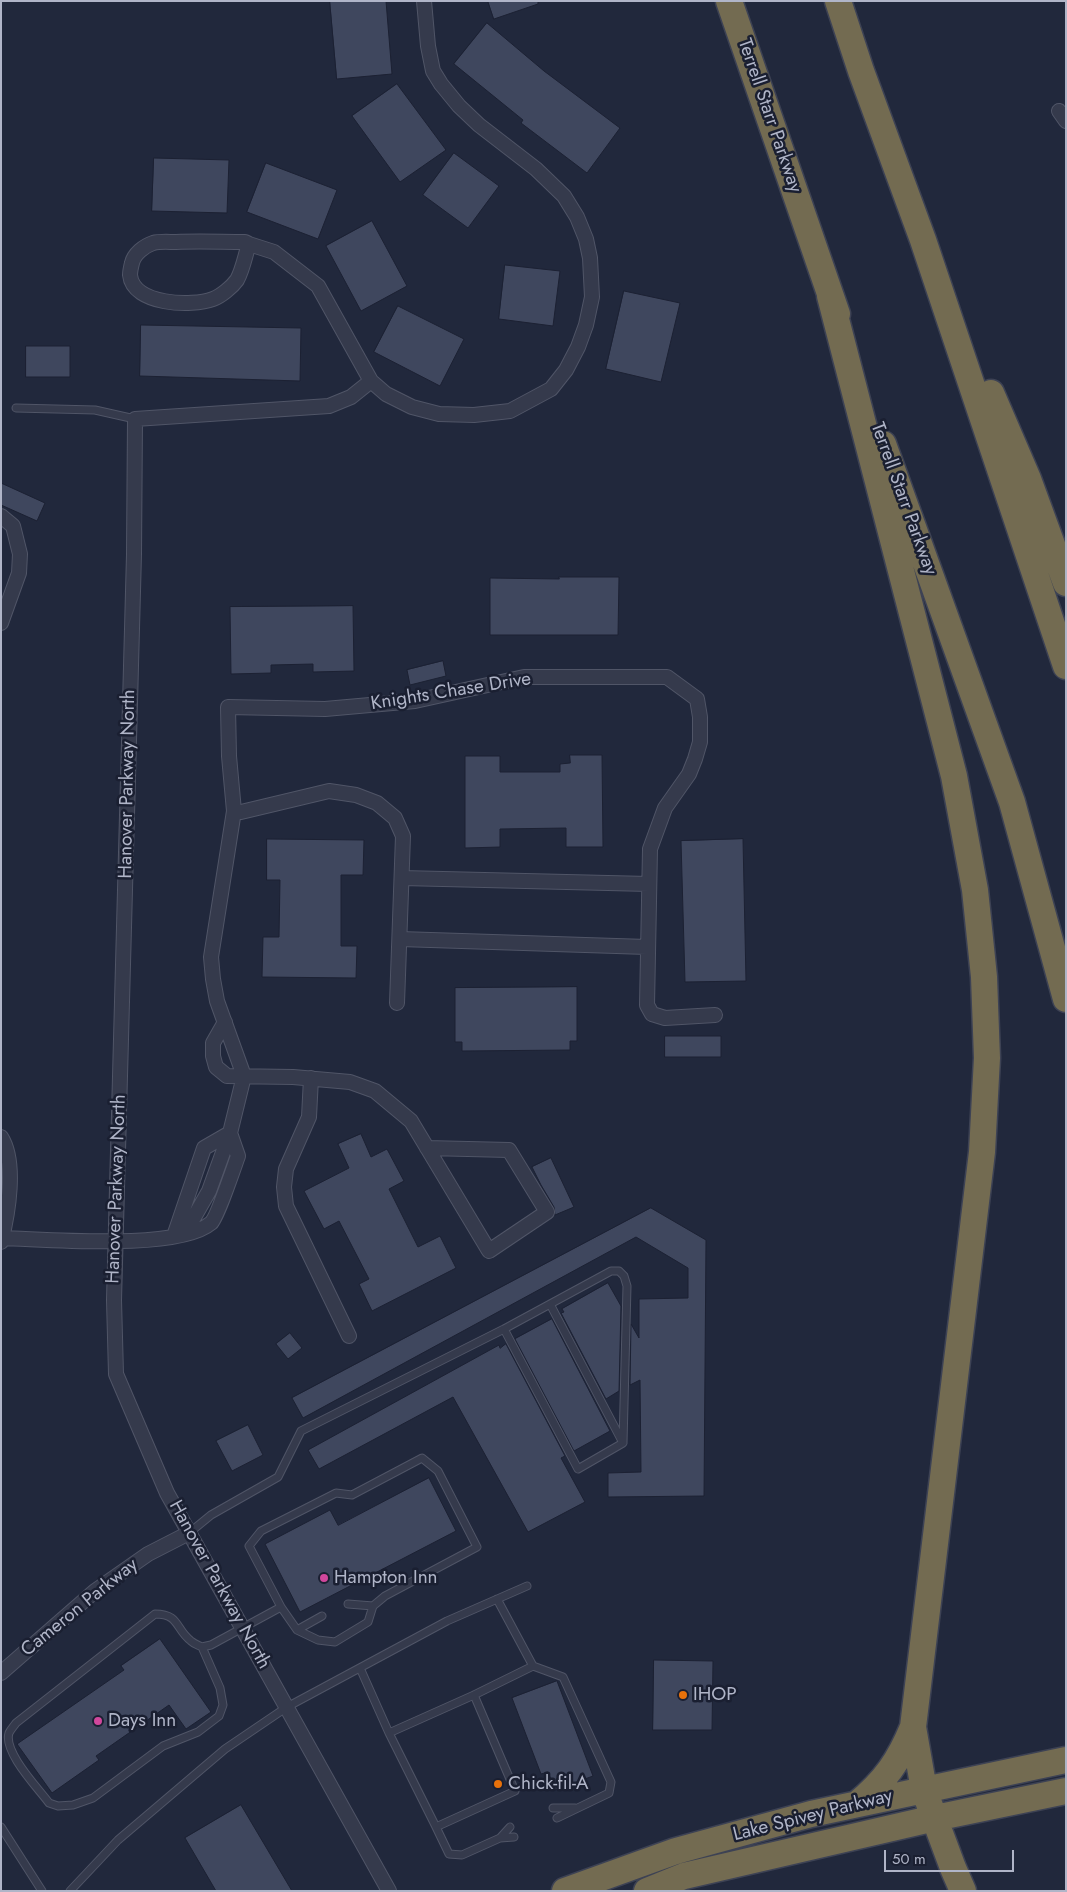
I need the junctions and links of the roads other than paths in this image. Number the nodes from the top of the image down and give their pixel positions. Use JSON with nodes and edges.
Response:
{"nodes":[{"id":1,"x":424,"y":1,"type":"edge"},
{"id":2,"x":729,"y":1,"type":"edge"},
{"id":3,"x":838,"y":1,"type":"edge"},
{"id":4,"x":923,"y":240,"type":"junction"},
{"id":5,"x":248,"y":244,"type":"junction"},
{"id":6,"x":830,"y":296,"type":"junction"},
{"id":7,"x":371,"y":381,"type":"junction"},
{"id":8,"x":16,"y":408,"type":"dead end"},
{"id":9,"x":135,"y":419,"type":"junction"},
{"id":10,"x":1,"y":516,"type":"edge"},
{"id":11,"x":1066,"y":583,"type":"edge"},
{"id":12,"x":1,"y":622,"type":"edge"},
{"id":13,"x":1066,"y":666,"type":"edge"},
{"id":14,"x":234,"y":811,"type":"junction"},
{"id":15,"x":402,"y":878,"type":"junction"},
{"id":16,"x":649,"y":884,"type":"junction"},
{"id":17,"x":400,"y":939,"type":"junction"},
{"id":18,"x":647,"y":947,"type":"junction"},
{"id":19,"x":1066,"y":999,"type":"edge"},
{"id":20,"x":397,"y":1003,"type":"dead end"},
{"id":21,"x":715,"y":1016,"type":"dead end"},
{"id":22,"x":225,"y":1022,"type":"junction"},
{"id":23,"x":244,"y":1076,"type":"junction"},
{"id":24,"x":311,"y":1078,"type":"junction"},
{"id":25,"x":230,"y":1133,"type":"junction"},
{"id":26,"x":1,"y":1137,"type":"edge"},
{"id":27,"x":427,"y":1148,"type":"junction"},
{"id":28,"x":209,"y":1191,"type":"junction"},
{"id":29,"x":223,"y":1196,"type":"junction"},
{"id":30,"x":174,"y":1236,"type":"junction"},
{"id":31,"x":2,"y":1240,"type":"edge"},
{"id":32,"x":116,"y":1242,"type":"junction"},
{"id":33,"x":550,"y":1304,"type":"junction"},
{"id":34,"x":504,"y":1329,"type":"junction"},
{"id":35,"x":349,"y":1336,"type":"dead end"},
{"id":36,"x":623,"y":1443,"type":"junction"},
{"id":37,"x":189,"y":1534,"type":"junction"},
{"id":38,"x":527,"y":1586,"type":"dead end"},
{"id":39,"x":497,"y":1599,"type":"junction"},
{"id":40,"x":348,"y":1604,"type":"dead end"},
{"id":41,"x":373,"y":1606,"type":"junction"},
{"id":42,"x":282,"y":1607,"type":"junction"},
{"id":43,"x":322,"y":1616,"type":"dead end"},
{"id":44,"x":243,"y":1629,"type":"junction"},
{"id":45,"x":297,"y":1630,"type":"junction"},
{"id":46,"x":202,"y":1647,"type":"junction"},
{"id":47,"x":533,"y":1666,"type":"junction"},
{"id":48,"x":360,"y":1668,"type":"junction"},
{"id":49,"x":1,"y":1674,"type":"edge"},
{"id":50,"x":474,"y":1695,"type":"junction"},
{"id":51,"x":287,"y":1707,"type":"junction"},
{"id":52,"x":913,"y":1727,"type":"junction"},
{"id":53,"x":389,"y":1733,"type":"junction"},
{"id":54,"x":1066,"y":1760,"type":"edge"},
{"id":55,"x":924,"y":1790,"type":"junction"},
{"id":56,"x":1066,"y":1790,"type":"edge"},
{"id":57,"x":857,"y":1804,"type":"junction"},
{"id":58,"x":553,"y":1808,"type":"dead end"},
{"id":59,"x":578,"y":1808,"type":"junction"},
{"id":60,"x":557,"y":1818,"type":"dead end"},
{"id":61,"x":934,"y":1818,"type":"junction"},
{"id":62,"x":510,"y":1826,"type":"dead end"},
{"id":63,"x":1,"y":1827,"type":"edge"},
{"id":64,"x":436,"y":1827,"type":"junction"},
{"id":65,"x":514,"y":1837,"type":"dead end"},
{"id":66,"x":500,"y":1838,"type":"junction"},
{"id":67,"x":36,"y":1884,"type":"junction"},
{"id":68,"x":30,"y":1891,"type":"edge"},
{"id":69,"x":42,"y":1891,"type":"edge"},
{"id":70,"x":70,"y":1891,"type":"edge"},
{"id":71,"x":389,"y":1891,"type":"edge"},
{"id":72,"x":564,"y":1891,"type":"edge"},
{"id":73,"x":647,"y":1891,"type":"edge"},
{"id":74,"x":963,"y":1891,"type":"edge"}],
"edges":[{"from":1,"to":7,"type":"street"},
{"from":2,"to":6,"type":"highway","name":"Terrell Starr Parkway"},
{"from":3,"to":4,"type":"highway"},
{"from":4,"to":11,"type":"highway"},
{"from":4,"to":13,"type":"highway"},
{"from":5,"to":5,"type":"street"},
{"from":5,"to":7,"type":"street"},
{"from":6,"to":19,"type":"highway","name":"Terrell Starr Parkway"},
{"from":6,"to":52,"type":"highway"},
{"from":7,"to":9,"type":"street"},
{"from":8,"to":9,"type":"lane"},
{"from":9,"to":32,"type":"street","name":"Hanover Parkway North"},
{"from":10,"to":12,"type":"street"},
{"from":14,"to":15,"type":"street"},
{"from":14,"to":16,"type":"street","name":"Knights Chase Drive"},
{"from":14,"to":22,"type":"street","name":"Knights Chase Drive"},
{"from":15,"to":16,"type":"street"},
{"from":15,"to":17,"type":"street"},
{"from":16,"to":18,"type":"street","name":"Knights Chase Drive"},
{"from":17,"to":18,"type":"street"},
{"from":17,"to":20,"type":"street"},
{"from":18,"to":21,"type":"street","name":"Knights Chase Drive"},
{"from":22,"to":23,"type":"street","name":"Knights Chase Drive"},
{"from":22,"to":23,"type":"street"},
{"from":23,"to":24,"type":"street"},
{"from":23,"to":25,"type":"street"},
{"from":24,"to":27,"type":"street"},
{"from":24,"to":35,"type":"street"},
{"from":25,"to":28,"type":"street"},
{"from":25,"to":29,"type":"street"},
{"from":25,"to":30,"type":"street"},
{"from":26,"to":31,"type":"street"},
{"from":27,"to":27,"type":"street"},
{"from":28,"to":29,"type":"street"},
{"from":28,"to":30,"type":"street"},
{"from":29,"to":30,"type":"street"},
{"from":30,"to":32,"type":"street"},
{"from":31,"to":32,"type":"street"},
{"from":32,"to":37,"type":"street","name":"Hanover Parkway North"},
{"from":33,"to":34,"type":"lane"},
{"from":33,"to":36,"type":"lane"},
{"from":33,"to":36,"type":"lane"},
{"from":34,"to":36,"type":"lane"},
{"from":34,"to":37,"type":"lane"},
{"from":37,"to":44,"type":"street","name":"Hanover Parkway North"},
{"from":37,"to":49,"type":"street","name":"Cameron Parkway"},
{"from":38,"to":39,"type":"lane"},
{"from":39,"to":47,"type":"lane"},
{"from":39,"to":48,"type":"lane"},
{"from":40,"to":41,"type":"lane"},
{"from":41,"to":42,"type":"lane"},
{"from":41,"to":45,"type":"lane"},
{"from":42,"to":44,"type":"lane"},
{"from":42,"to":45,"type":"lane"},
{"from":43,"to":45,"type":"lane"},
{"from":44,"to":46,"type":"lane"},
{"from":44,"to":51,"type":"street","name":"Hanover Parkway North"},
{"from":46,"to":46,"type":"lane"},
{"from":47,"to":50,"type":"lane"},
{"from":47,"to":59,"type":"lane"},
{"from":48,"to":51,"type":"lane"},
{"from":48,"to":53,"type":"lane"},
{"from":50,"to":53,"type":"lane"},
{"from":50,"to":64,"type":"lane"},
{"from":51,"to":70,"type":"lane"},
{"from":51,"to":71,"type":"street","name":"Hanover Parkway North"},
{"from":52,"to":55,"type":"highway"},
{"from":52,"to":57,"type":"highway"},
{"from":53,"to":64,"type":"lane"},
{"from":54,"to":55,"type":"highway","name":"Lake Spivey Parkway"},
{"from":55,"to":57,"type":"highway","name":"Lake Spivey Parkway"},
{"from":55,"to":61,"type":"highway"},
{"from":56,"to":61,"type":"highway","name":"Lake Spivey Parkway"},
{"from":57,"to":72,"type":"highway","name":"Lake Spivey Parkway"},
{"from":58,"to":59,"type":"lane"},
{"from":59,"to":60,"type":"lane"},
{"from":61,"to":73,"type":"highway","name":"Lake Spivey Parkway"},
{"from":61,"to":74,"type":"highway"},
{"from":62,"to":66,"type":"lane"},
{"from":63,"to":67,"type":"lane"},
{"from":64,"to":66,"type":"lane"},
{"from":65,"to":66,"type":"lane"},
{"from":67,"to":68,"type":"lane"},
{"from":67,"to":69,"type":"lane"}]}
